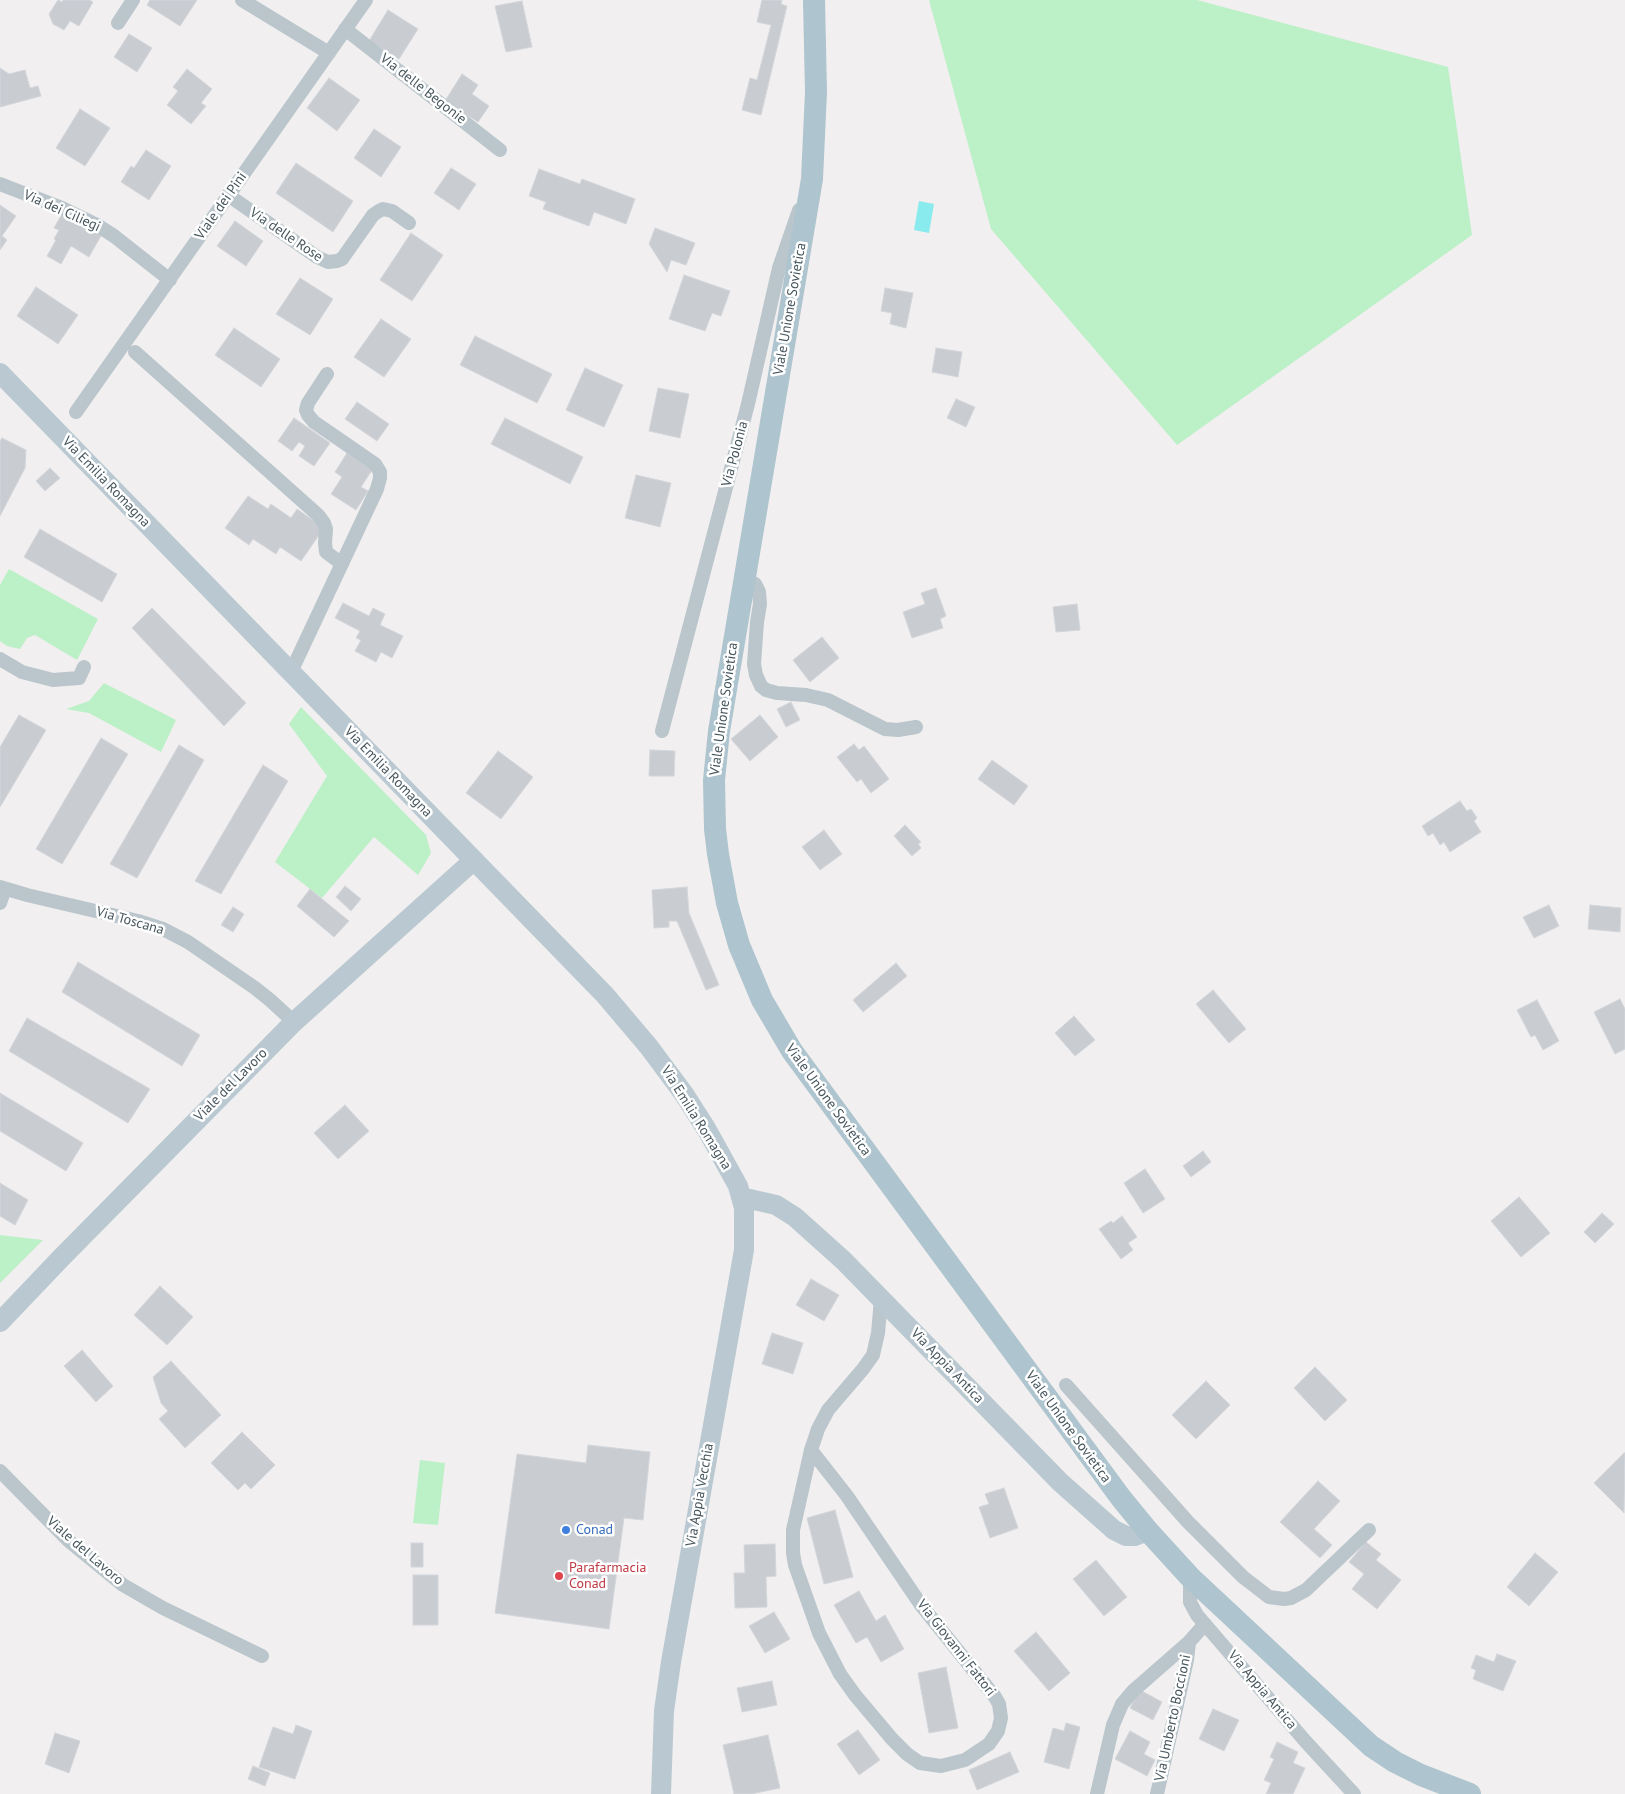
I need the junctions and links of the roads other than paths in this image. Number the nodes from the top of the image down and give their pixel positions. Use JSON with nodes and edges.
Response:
{"nodes":[{"id":1,"x":133,"y":0,"type":"edge"},
{"id":2,"x":242,"y":0,"type":"edge"},
{"id":3,"x":366,"y":0,"type":"edge"},
{"id":4,"x":814,"y":0,"type":"edge"},
{"id":5,"x":118,"y":24,"type":"dead end"},
{"id":6,"x":346,"y":29,"type":"junction"},
{"id":7,"x":328,"y":53,"type":"junction"},
{"id":8,"x":500,"y":150,"type":"dead end"},
{"id":9,"x":812,"y":178,"type":"junction"},
{"id":10,"x":0,"y":184,"type":"edge"},
{"id":11,"x":228,"y":195,"type":"junction"},
{"id":12,"x":409,"y":223,"type":"dead end"},
{"id":13,"x":170,"y":280,"type":"junction"},
{"id":14,"x":135,"y":352,"type":"dead end"},
{"id":15,"x":0,"y":373,"type":"edge"},
{"id":16,"x":327,"y":374,"type":"dead end"},
{"id":17,"x":76,"y":412,"type":"dead end"},
{"id":18,"x":342,"y":564,"type":"junction"},
{"id":19,"x":745,"y":579,"type":"junction"},
{"id":20,"x":0,"y":659,"type":"edge"},
{"id":21,"x":84,"y":667,"type":"dead end"},
{"id":22,"x":291,"y":672,"type":"junction"},
{"id":23,"x":916,"y":727,"type":"dead end"},
{"id":24,"x":662,"y":731,"type":"dead end"},
{"id":25,"x":474,"y":860,"type":"junction"},
{"id":26,"x":3,"y":888,"type":"edge"},
{"id":27,"x":0,"y":903,"type":"edge"},
{"id":28,"x":294,"y":1022,"type":"junction"},
{"id":29,"x":742,"y":1197,"type":"junction"},
{"id":30,"x":881,"y":1299,"type":"junction"},
{"id":31,"x":0,"y":1322,"type":"edge"},
{"id":32,"x":1048,"y":1399,"type":"junction"},
{"id":33,"x":811,"y":1450,"type":"junction"},
{"id":34,"x":0,"y":1470,"type":"edge"},
{"id":35,"x":1369,"y":1530,"type":"dead end"},
{"id":36,"x":1148,"y":1531,"type":"junction"},
{"id":37,"x":1190,"y":1577,"type":"junction"},
{"id":38,"x":1205,"y":1624,"type":"junction"},
{"id":39,"x":1189,"y":1642,"type":"junction"},
{"id":40,"x":262,"y":1656,"type":"dead end"},
{"id":41,"x":661,"y":1794,"type":"edge"},
{"id":42,"x":1097,"y":1794,"type":"edge"},
{"id":43,"x":1157,"y":1794,"type":"edge"},
{"id":44,"x":1354,"y":1794,"type":"edge"},
{"id":45,"x":1470,"y":1794,"type":"edge"}],
"edges":[{"from":1,"to":5,"type":"street"},
{"from":2,"to":7,"type":"street"},
{"from":3,"to":6,"type":"street","name":"Viale dei Pini"},
{"from":4,"to":9,"type":"main road","name":"Viale Unione Sovietica"},
{"from":6,"to":7,"type":"street","name":"Viale dei Pini"},
{"from":6,"to":8,"type":"street","name":"Via delle Begonie"},
{"from":7,"to":11,"type":"street","name":"Viale dei Pini"},
{"from":9,"to":19,"type":"main road","name":"Viale Unione Sovietica"},
{"from":9,"to":24,"type":"street","name":"Via Polonia"},
{"from":10,"to":13,"type":"street","name":"Via dei Ciliegi"},
{"from":11,"to":12,"type":"street","name":"Via delle Rose"},
{"from":11,"to":13,"type":"street","name":"Viale dei Pini"},
{"from":13,"to":17,"type":"street","name":"Viale dei Pini"},
{"from":14,"to":18,"type":"street"},
{"from":15,"to":22,"type":"main road","name":"Via Emilia Romagna"},
{"from":16,"to":18,"type":"street"},
{"from":18,"to":22,"type":"street"},
{"from":19,"to":23,"type":"street"},
{"from":19,"to":32,"type":"main road","name":"Viale Unione Sovietica"},
{"from":20,"to":21,"type":"street"},
{"from":22,"to":25,"type":"main road","name":"Via Emilia Romagna"},
{"from":25,"to":28,"type":"main road","name":"Viale del Lavoro"},
{"from":25,"to":29,"type":"main road","name":"Via Emilia Romagna"},
{"from":26,"to":27,"type":"street"},
{"from":26,"to":28,"type":"street","name":"Via Toscana"},
{"from":28,"to":31,"type":"main road","name":"Viale del Lavoro"},
{"from":29,"to":30,"type":"main road","name":"Via Appia Antica"},
{"from":29,"to":41,"type":"main road","name":"Via Appia Vecchia"},
{"from":30,"to":33,"type":"street","name":"Via Giovanni Fattori"},
{"from":30,"to":36,"type":"main road","name":"Via Appia Antica"},
{"from":32,"to":35,"type":"street"},
{"from":32,"to":36,"type":"main road","name":"Viale Unione Sovietica"},
{"from":33,"to":33,"type":"street","name":"Via Giovanni Fattori"},
{"from":34,"to":40,"type":"street","name":"Viale del Lavoro"},
{"from":36,"to":37,"type":"main road","name":"Viale Unione Sovietica"},
{"from":37,"to":38,"type":"street","name":"Via Appia Antica"},
{"from":37,"to":45,"type":"main road","name":"Viale Unione Sovietica"},
{"from":38,"to":39,"type":"street"},
{"from":38,"to":44,"type":"street","name":"Via Appia Antica"},
{"from":39,"to":42,"type":"street"},
{"from":39,"to":43,"type":"street","name":"Via Umberto Boccioni"}]}
